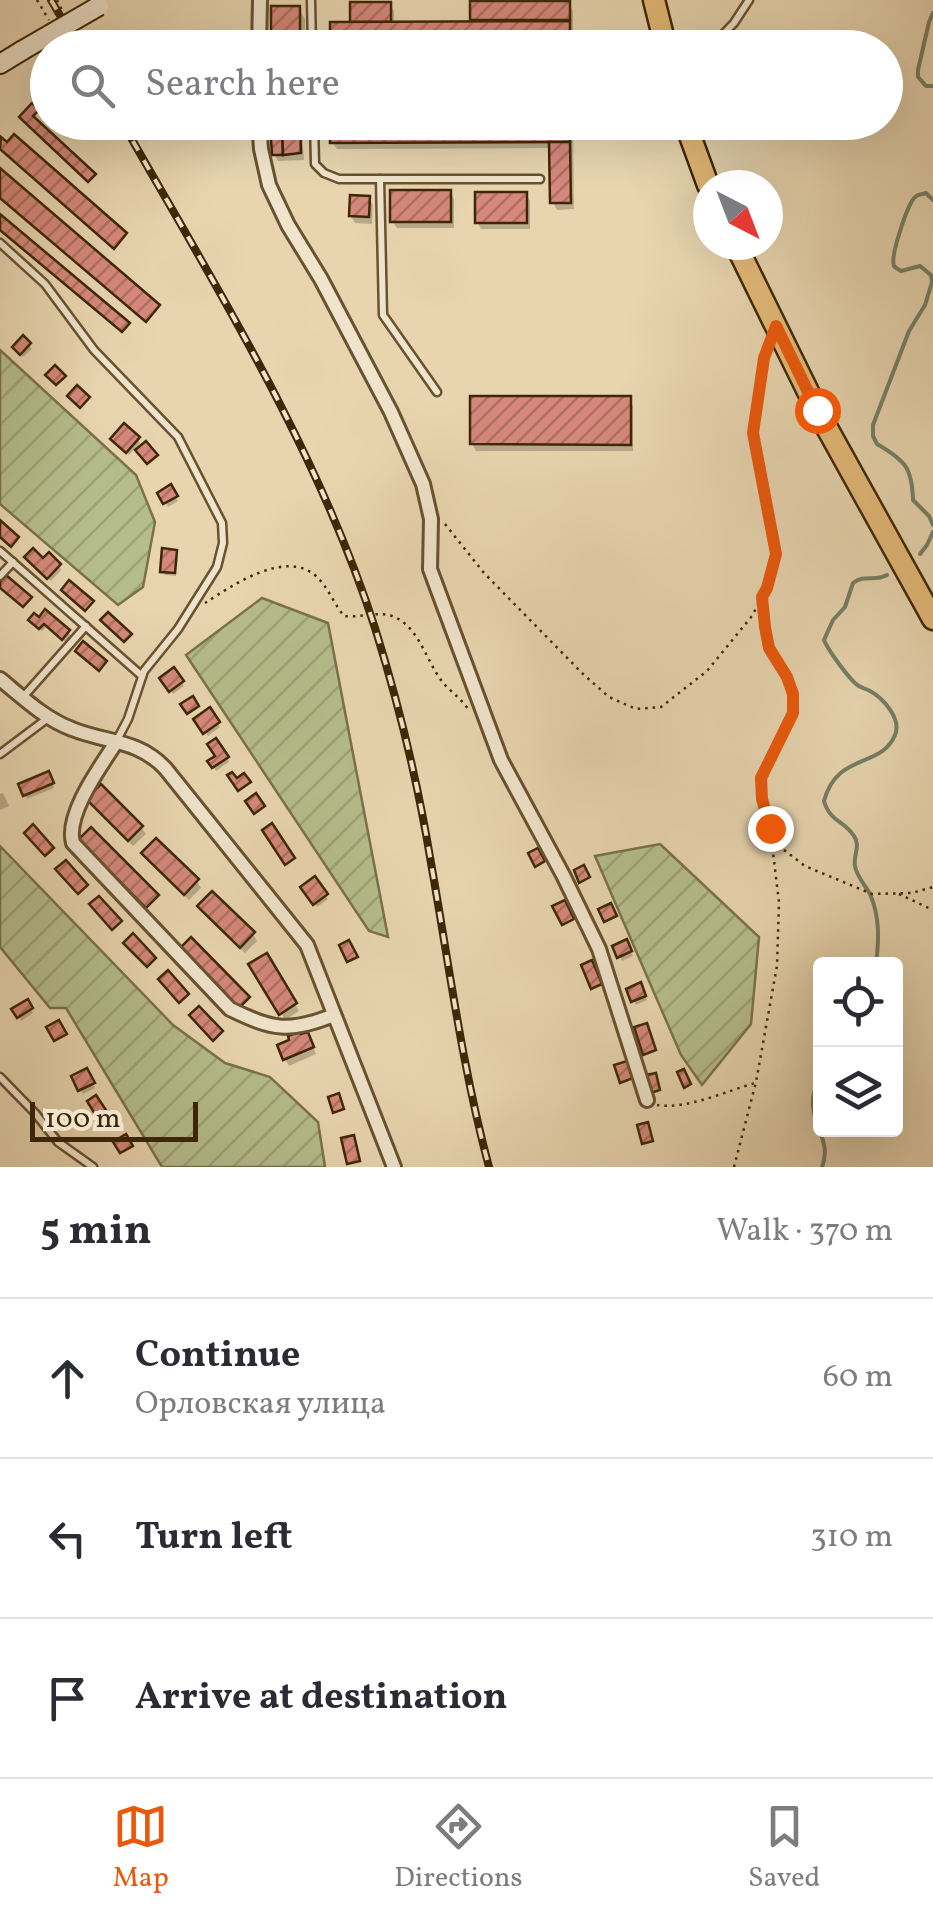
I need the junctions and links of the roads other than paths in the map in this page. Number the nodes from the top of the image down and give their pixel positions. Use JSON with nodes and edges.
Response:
{"nodes":[{"id":1,"x":260,"y":0,"type":"edge"},
{"id":2,"x":311,"y":0,"type":"edge"},
{"id":3,"x":654,"y":0,"type":"edge"},
{"id":4,"x":749,"y":0,"type":"edge"},
{"id":5,"x":104,"y":3,"type":"edge"},
{"id":6,"x":57,"y":30,"type":"edge"},
{"id":7,"x":260,"y":30,"type":"edge"},
{"id":8,"x":312,"y":30,"type":"edge"},
{"id":9,"x":662,"y":30,"type":"edge"},
{"id":10,"x":727,"y":30,"type":"edge"},
{"id":11,"x":30,"y":46,"type":"edge"},
{"id":12,"x":0,"y":64,"type":"edge"},
{"id":13,"x":260,"y":140,"type":"edge"},
{"id":14,"x":314,"y":140,"type":"edge"},
{"id":15,"x":692,"y":140,"type":"edge"},
{"id":16,"x":703,"y":170,"type":"edge"},
{"id":17,"x":540,"y":179,"type":"dead end"},
{"id":18,"x":380,"y":180,"type":"junction"},
{"id":19,"x":0,"y":243,"type":"edge"},
{"id":20,"x":743,"y":260,"type":"edge"},
{"id":21,"x":437,"y":392,"type":"dead end"},
{"id":22,"x":0,"y":551,"type":"edge"},
{"id":23,"x":13,"y":562,"type":"junction"},
{"id":24,"x":0,"y":576,"type":"edge"},
{"id":25,"x":933,"y":619,"type":"edge"},
{"id":26,"x":86,"y":626,"type":"junction"},
{"id":27,"x":142,"y":676,"type":"junction"},
{"id":28,"x":0,"y":679,"type":"edge"},
{"id":29,"x":23,"y":697,"type":"junction"},
{"id":30,"x":49,"y":718,"type":"junction"},
{"id":31,"x":115,"y":741,"type":"junction"},
{"id":32,"x":0,"y":754,"type":"edge"},
{"id":33,"x":334,"y":1015,"type":"junction"},
{"id":34,"x":0,"y":1076,"type":"edge"},
{"id":35,"x":646,"y":1100,"type":"road end"},
{"id":36,"x":93,"y":1167,"type":"edge"},
{"id":37,"x":394,"y":1167,"type":"edge"}],
"edges":[{"from":1,"to":7,"type":"street"},
{"from":2,"to":8,"type":"lane"},
{"from":3,"to":9,"type":"main road"},
{"from":4,"to":10,"type":"lane"},
{"from":5,"to":6,"type":"main road","bridge":true},
{"from":11,"to":12,"type":"main road","bridge":true},
{"from":13,"to":35,"type":"street"},
{"from":14,"to":18,"type":"lane"},
{"from":15,"to":16,"type":"main road"},
{"from":17,"to":18,"type":"lane"},
{"from":18,"to":21,"type":"lane"},
{"from":19,"to":27,"type":"lane"},
{"from":20,"to":25,"type":"main road"},
{"from":22,"to":23,"type":"lane"},
{"from":23,"to":24,"type":"lane"},
{"from":23,"to":26,"type":"lane"},
{"from":26,"to":27,"type":"lane"},
{"from":26,"to":29,"type":"lane"},
{"from":27,"to":31,"type":"lane"},
{"from":28,"to":29,"type":"street"},
{"from":29,"to":30,"type":"street"},
{"from":30,"to":31,"type":"street"},
{"from":30,"to":32,"type":"lane"},
{"from":31,"to":33,"type":"street"},
{"from":31,"to":33,"type":"street"},
{"from":33,"to":37,"type":"street"},
{"from":34,"to":36,"type":"lane"}]}
